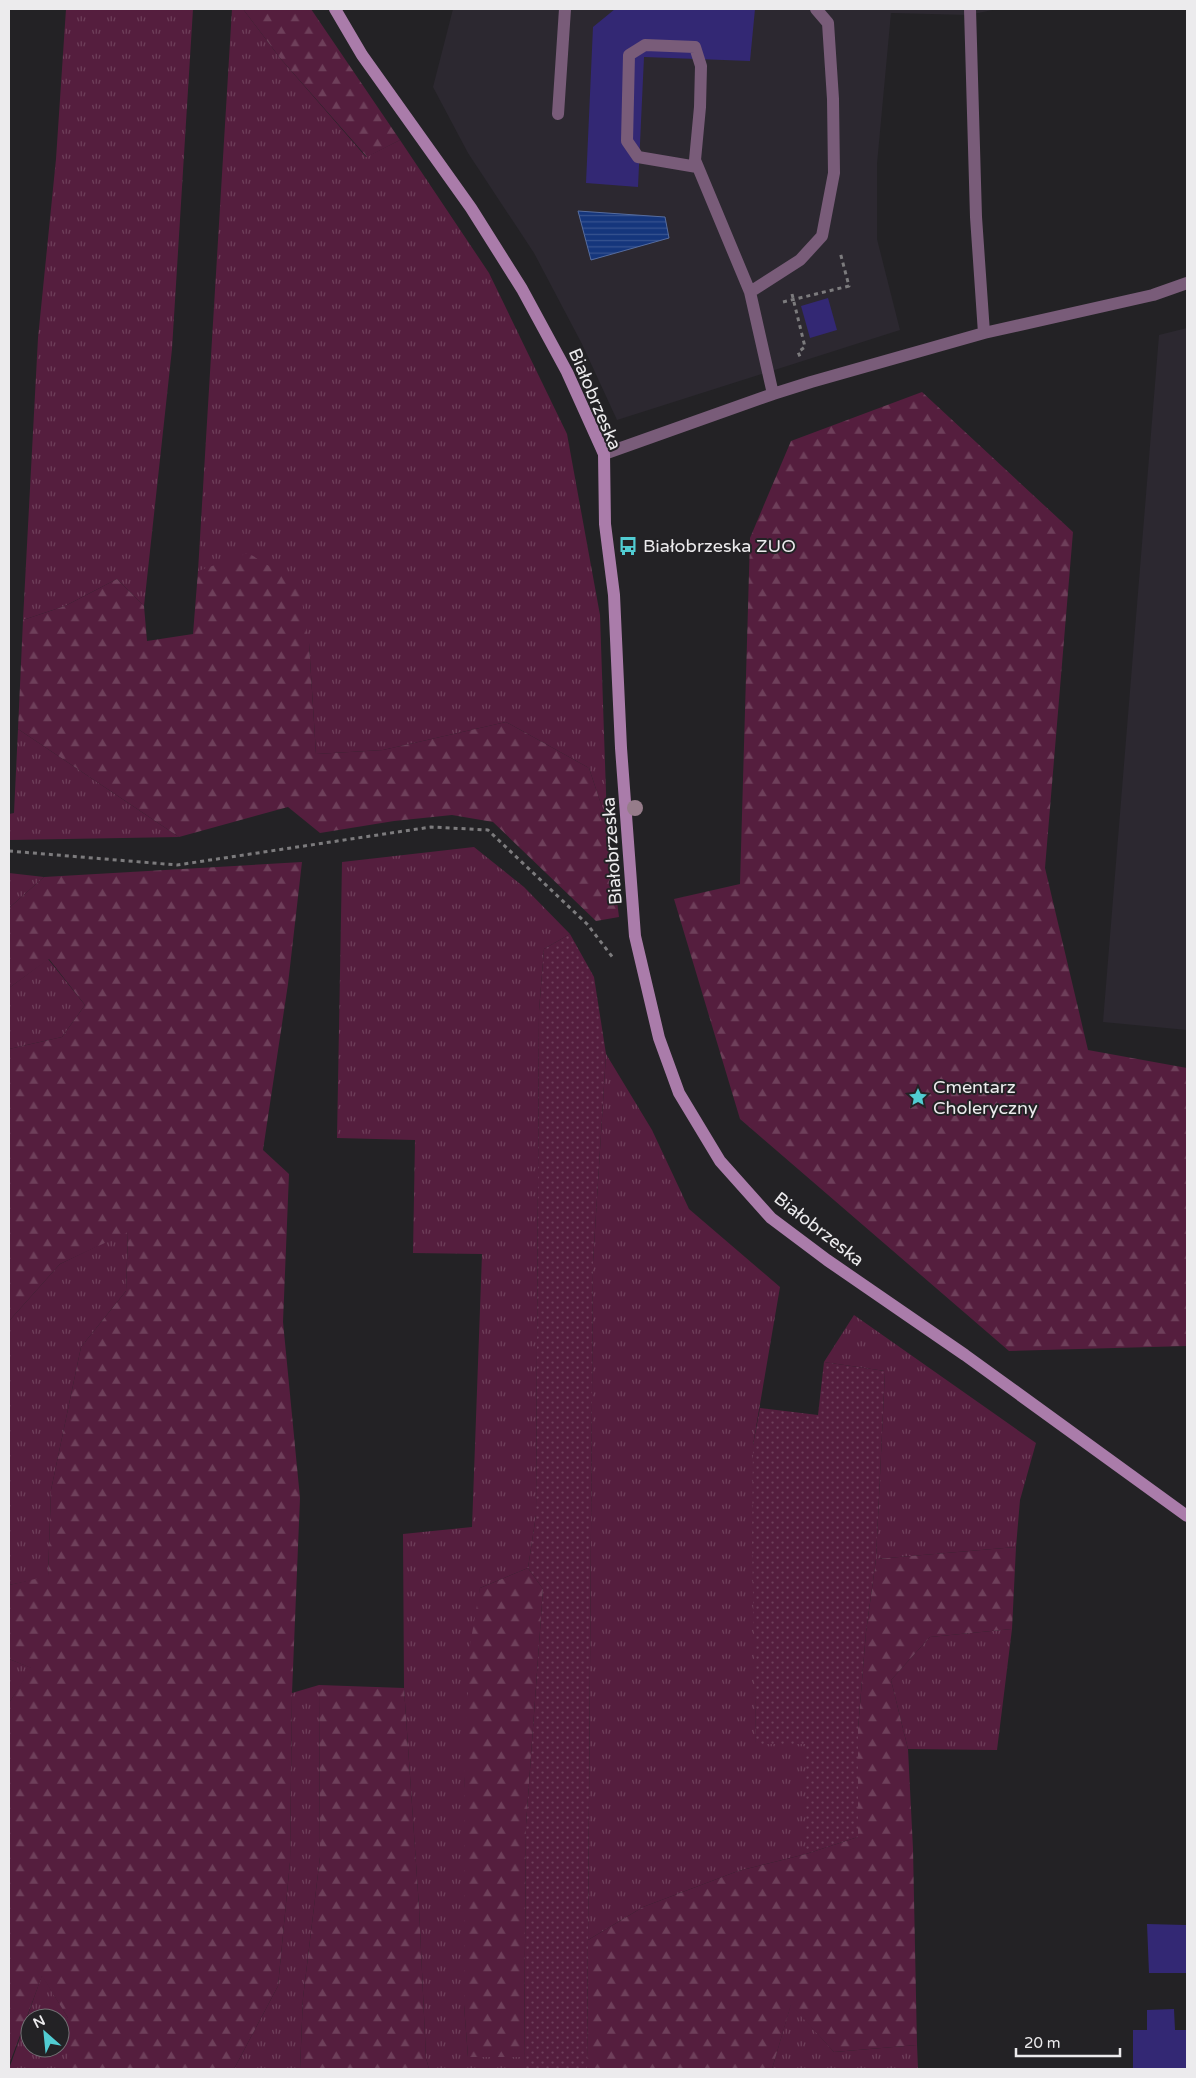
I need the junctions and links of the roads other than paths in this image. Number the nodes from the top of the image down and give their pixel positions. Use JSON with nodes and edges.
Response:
{"nodes":[{"id":1,"x":335,"y":9,"type":"edge"},
{"id":2,"x":565,"y":9,"type":"edge"},
{"id":3,"x":816,"y":9,"type":"edge"},
{"id":4,"x":970,"y":9,"type":"edge"},
{"id":5,"x":558,"y":114,"type":"dead end"},
{"id":6,"x":697,"y":167,"type":"junction"},
{"id":7,"x":1187,"y":283,"type":"edge"},
{"id":8,"x":750,"y":292,"type":"junction"},
{"id":9,"x":984,"y":333,"type":"junction"},
{"id":10,"x":773,"y":394,"type":"junction"},
{"id":11,"x":604,"y":454,"type":"junction"},
{"id":12,"x":1187,"y":1516,"type":"edge"}],
"edges":[{"from":1,"to":11,"type":"street","name":"Białobrzeska"},
{"from":2,"to":5,"type":"lane"},
{"from":3,"to":8,"type":"lane"},
{"from":4,"to":9,"type":"lane"},
{"from":6,"to":6,"type":"lane"},
{"from":6,"to":8,"type":"lane"},
{"from":7,"to":9,"type":"lane"},
{"from":8,"to":10,"type":"lane"},
{"from":9,"to":10,"type":"lane"},
{"from":10,"to":11,"type":"lane"},
{"from":11,"to":12,"type":"street","name":"Białobrzeska"}]}
